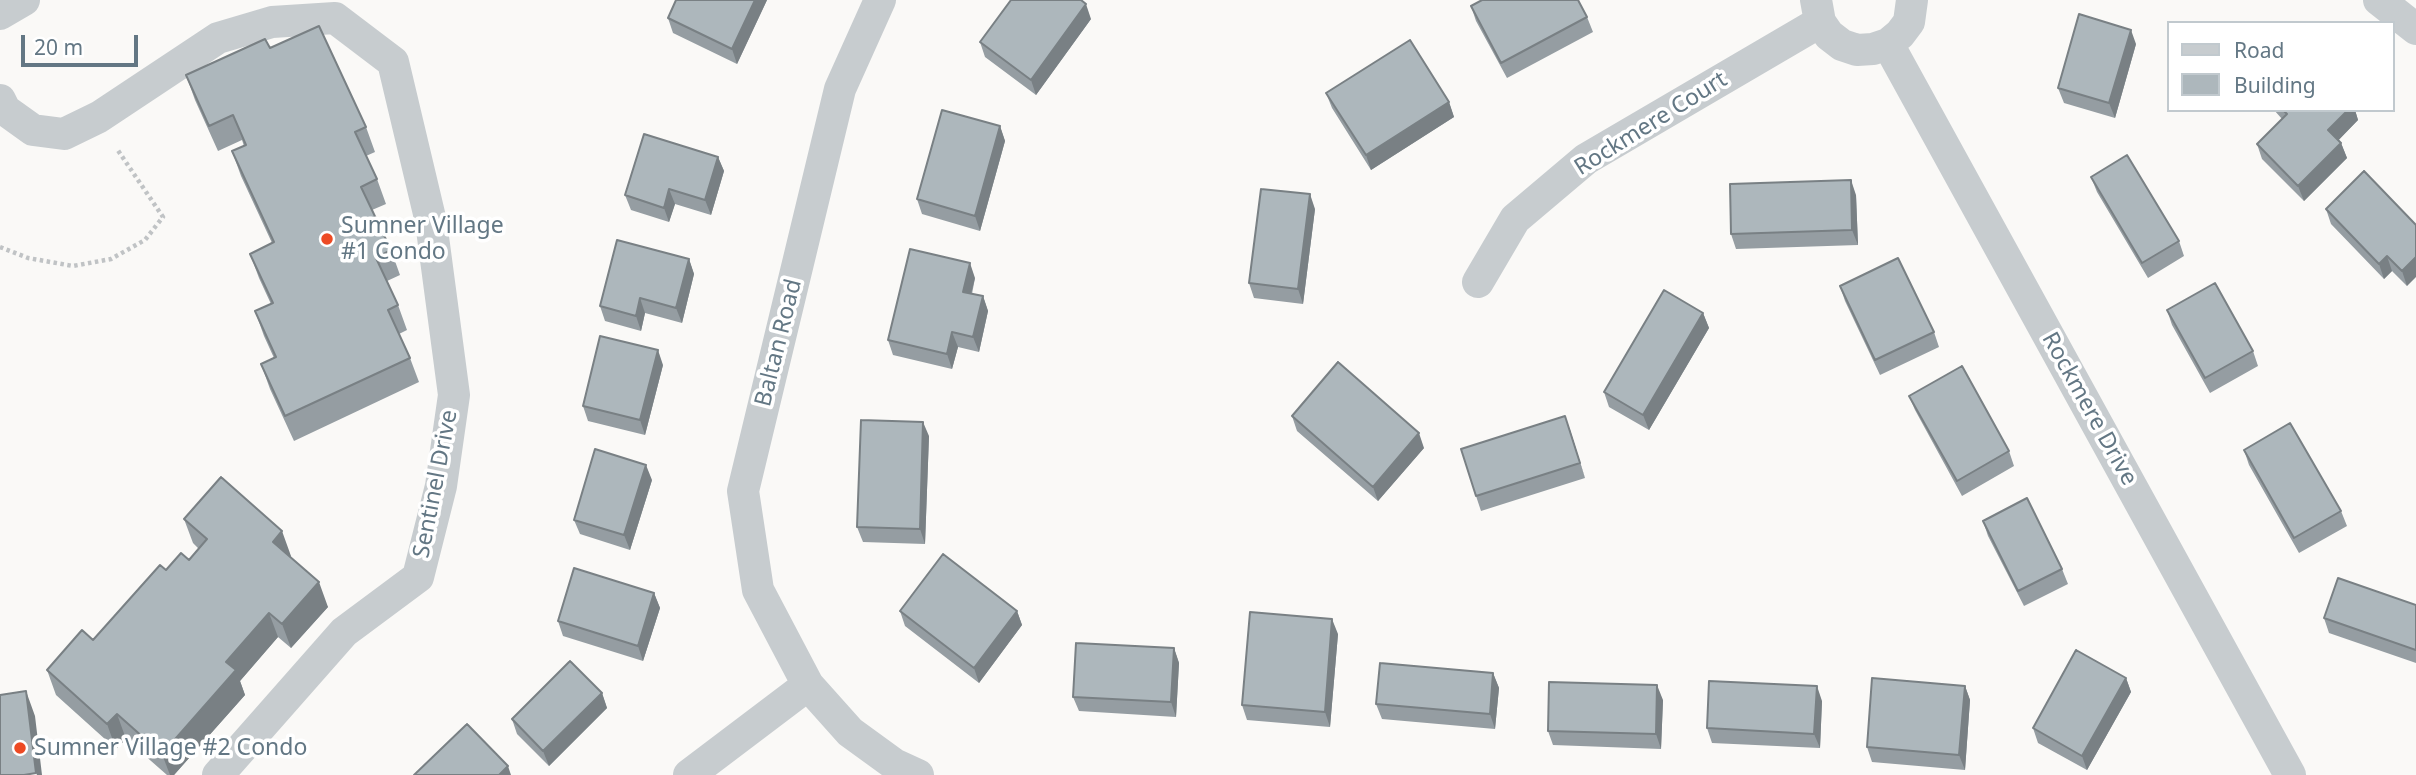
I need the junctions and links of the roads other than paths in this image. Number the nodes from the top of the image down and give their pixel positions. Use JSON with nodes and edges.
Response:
{"nodes":[{"id":1,"x":24,"y":0,"type":"edge"},
{"id":2,"x":880,"y":0,"type":"edge"},
{"id":3,"x":1912,"y":0,"type":"edge"},
{"id":4,"x":2379,"y":0,"type":"edge"},
{"id":5,"x":1818,"y":11,"type":"edge"},
{"id":6,"x":0,"y":14,"type":"edge"},
{"id":7,"x":2416,"y":29,"type":"edge"},
{"id":8,"x":1888,"y":44,"type":"junction"},
{"id":9,"x":0,"y":100,"type":"edge"},
{"id":10,"x":1478,"y":282,"type":"dead end"},
{"id":11,"x":808,"y":685,"type":"junction"},
{"id":12,"x":218,"y":775,"type":"edge"},
{"id":13,"x":689,"y":775,"type":"edge"},
{"id":14,"x":918,"y":775,"type":"edge"},
{"id":15,"x":2290,"y":775,"type":"edge"}],
"edges":[{"from":1,"to":6,"type":"street"},
{"from":2,"to":11,"type":"street","name":"Baltan Road"},
{"from":3,"to":8,"type":"street"},
{"from":4,"to":7,"type":"street"},
{"from":5,"to":8,"type":"street"},
{"from":5,"to":10,"type":"street","name":"Rockmere Court"},
{"from":8,"to":15,"type":"street","name":"Rockmere Drive"},
{"from":9,"to":12,"type":"street","name":"Sentinel Drive"},
{"from":11,"to":13,"type":"street"},
{"from":11,"to":14,"type":"street","name":"Baltan Road"}]}
